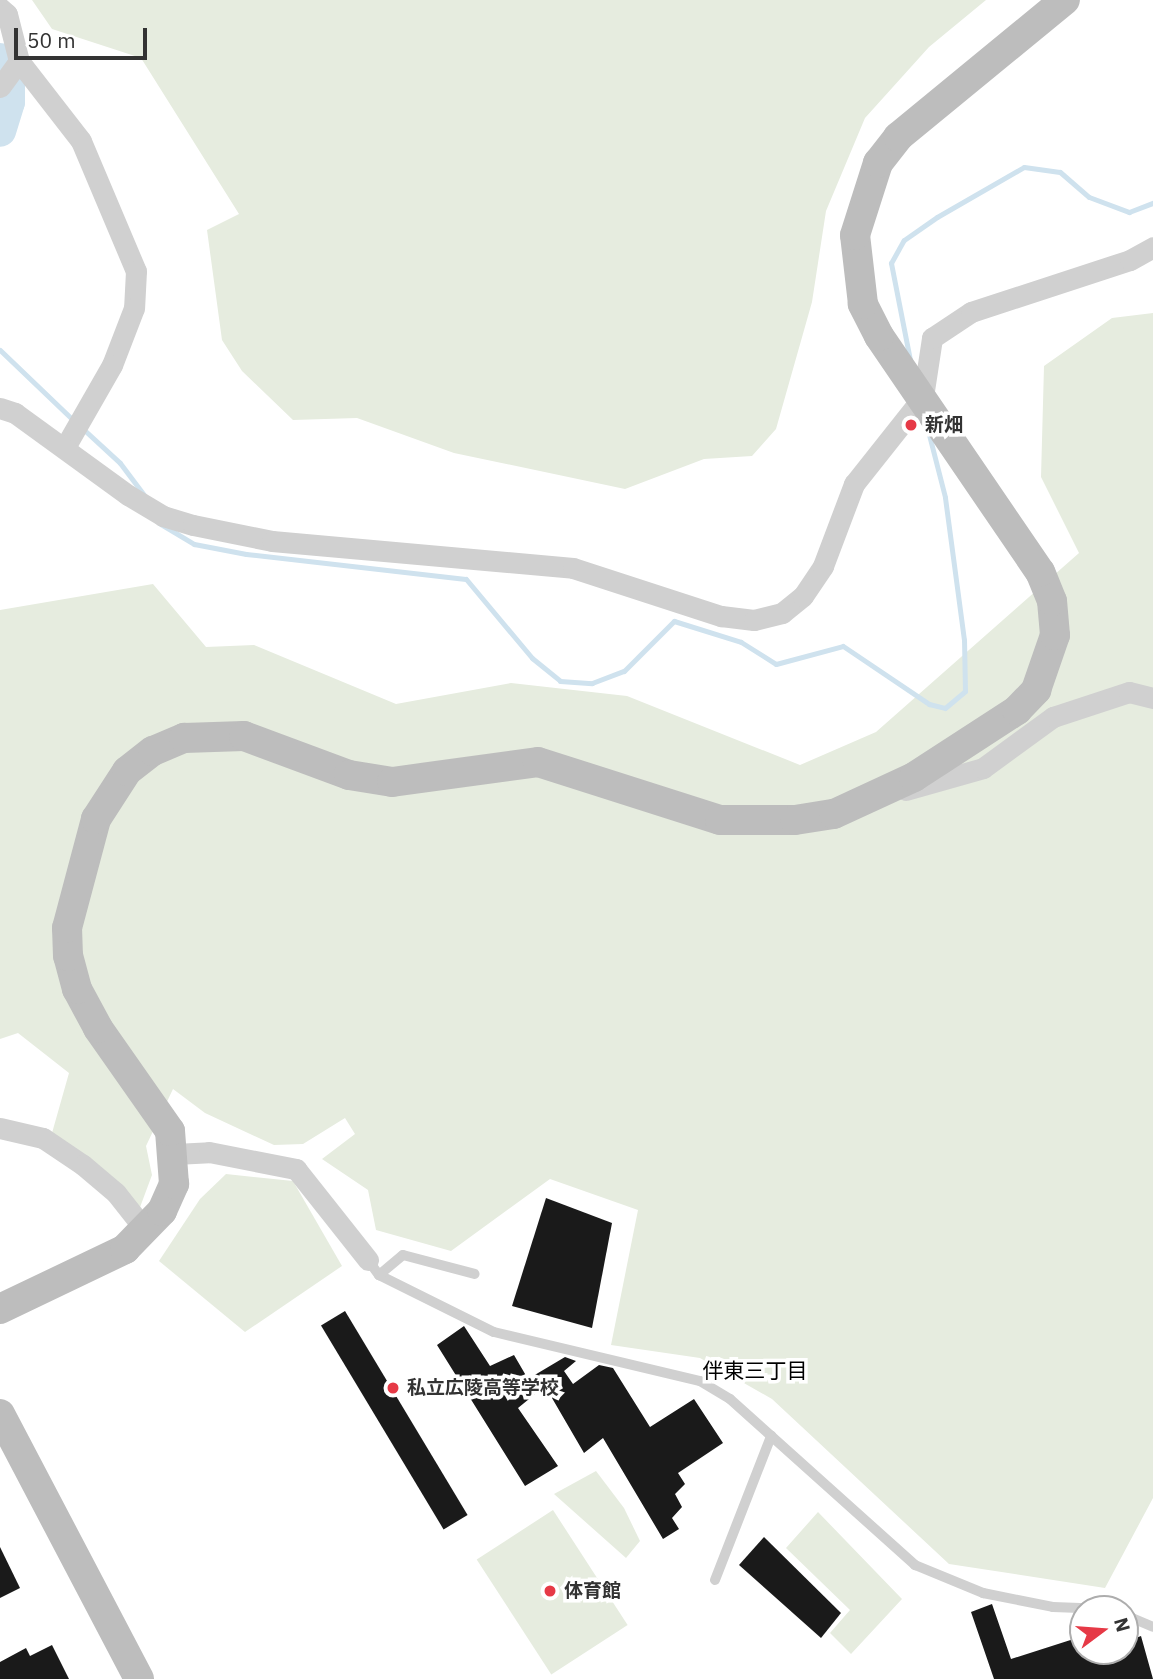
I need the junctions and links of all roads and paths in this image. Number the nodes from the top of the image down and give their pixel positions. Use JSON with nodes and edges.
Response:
{"nodes":[{"id":1,"x":1065,"y":0,"type":"edge"},
{"id":2,"x":0,"y":8,"type":"edge"},
{"id":3,"x":19,"y":61,"type":"junction"},
{"id":4,"x":0,"y":87,"type":"edge"},
{"id":5,"x":1153,"y":247,"type":"edge"},
{"id":6,"x":923,"y":397,"type":"junction"},
{"id":7,"x":0,"y":408,"type":"edge"},
{"id":8,"x":65,"y":447,"type":"junction"},
{"id":9,"x":1153,"y":698,"type":"edge"},
{"id":10,"x":866,"y":801,"type":"junction"},
{"id":11,"x":0,"y":1128,"type":"edge"},
{"id":12,"x":174,"y":1154,"type":"junction"},
{"id":13,"x":146,"y":1231,"type":"junction"},
{"id":14,"x":374,"y":1268,"type":"junction"},
{"id":15,"x":475,"y":1274,"type":"dead end"},
{"id":16,"x":0,"y":1309,"type":"edge"},
{"id":17,"x":0,"y":1414,"type":"edge"},
{"id":18,"x":771,"y":1436,"type":"junction"},
{"id":19,"x":715,"y":1580,"type":"dead end"},
{"id":20,"x":1069,"y":1608,"type":"edge"},
{"id":21,"x":139,"y":1679,"type":"edge"}],
"edges":[{"from":1,"to":6,"type":"street"},
{"from":2,"to":3,"type":"street"},
{"from":3,"to":4,"type":"street"},
{"from":3,"to":8,"type":"street"},
{"from":5,"to":6,"type":"street"},
{"from":6,"to":8,"type":"street"},
{"from":6,"to":10,"type":"street"},
{"from":7,"to":8,"type":"street"},
{"from":9,"to":10,"type":"street"},
{"from":10,"to":12,"type":"street"},
{"from":11,"to":13,"type":"street"},
{"from":12,"to":13,"type":"street"},
{"from":12,"to":14,"type":"street"},
{"from":13,"to":16,"type":"street"},
{"from":14,"to":15,"type":"lane"},
{"from":14,"to":18,"type":"lane"},
{"from":17,"to":21,"type":"street"},
{"from":18,"to":19,"type":"lane"},
{"from":18,"to":20,"type":"lane"}]}
